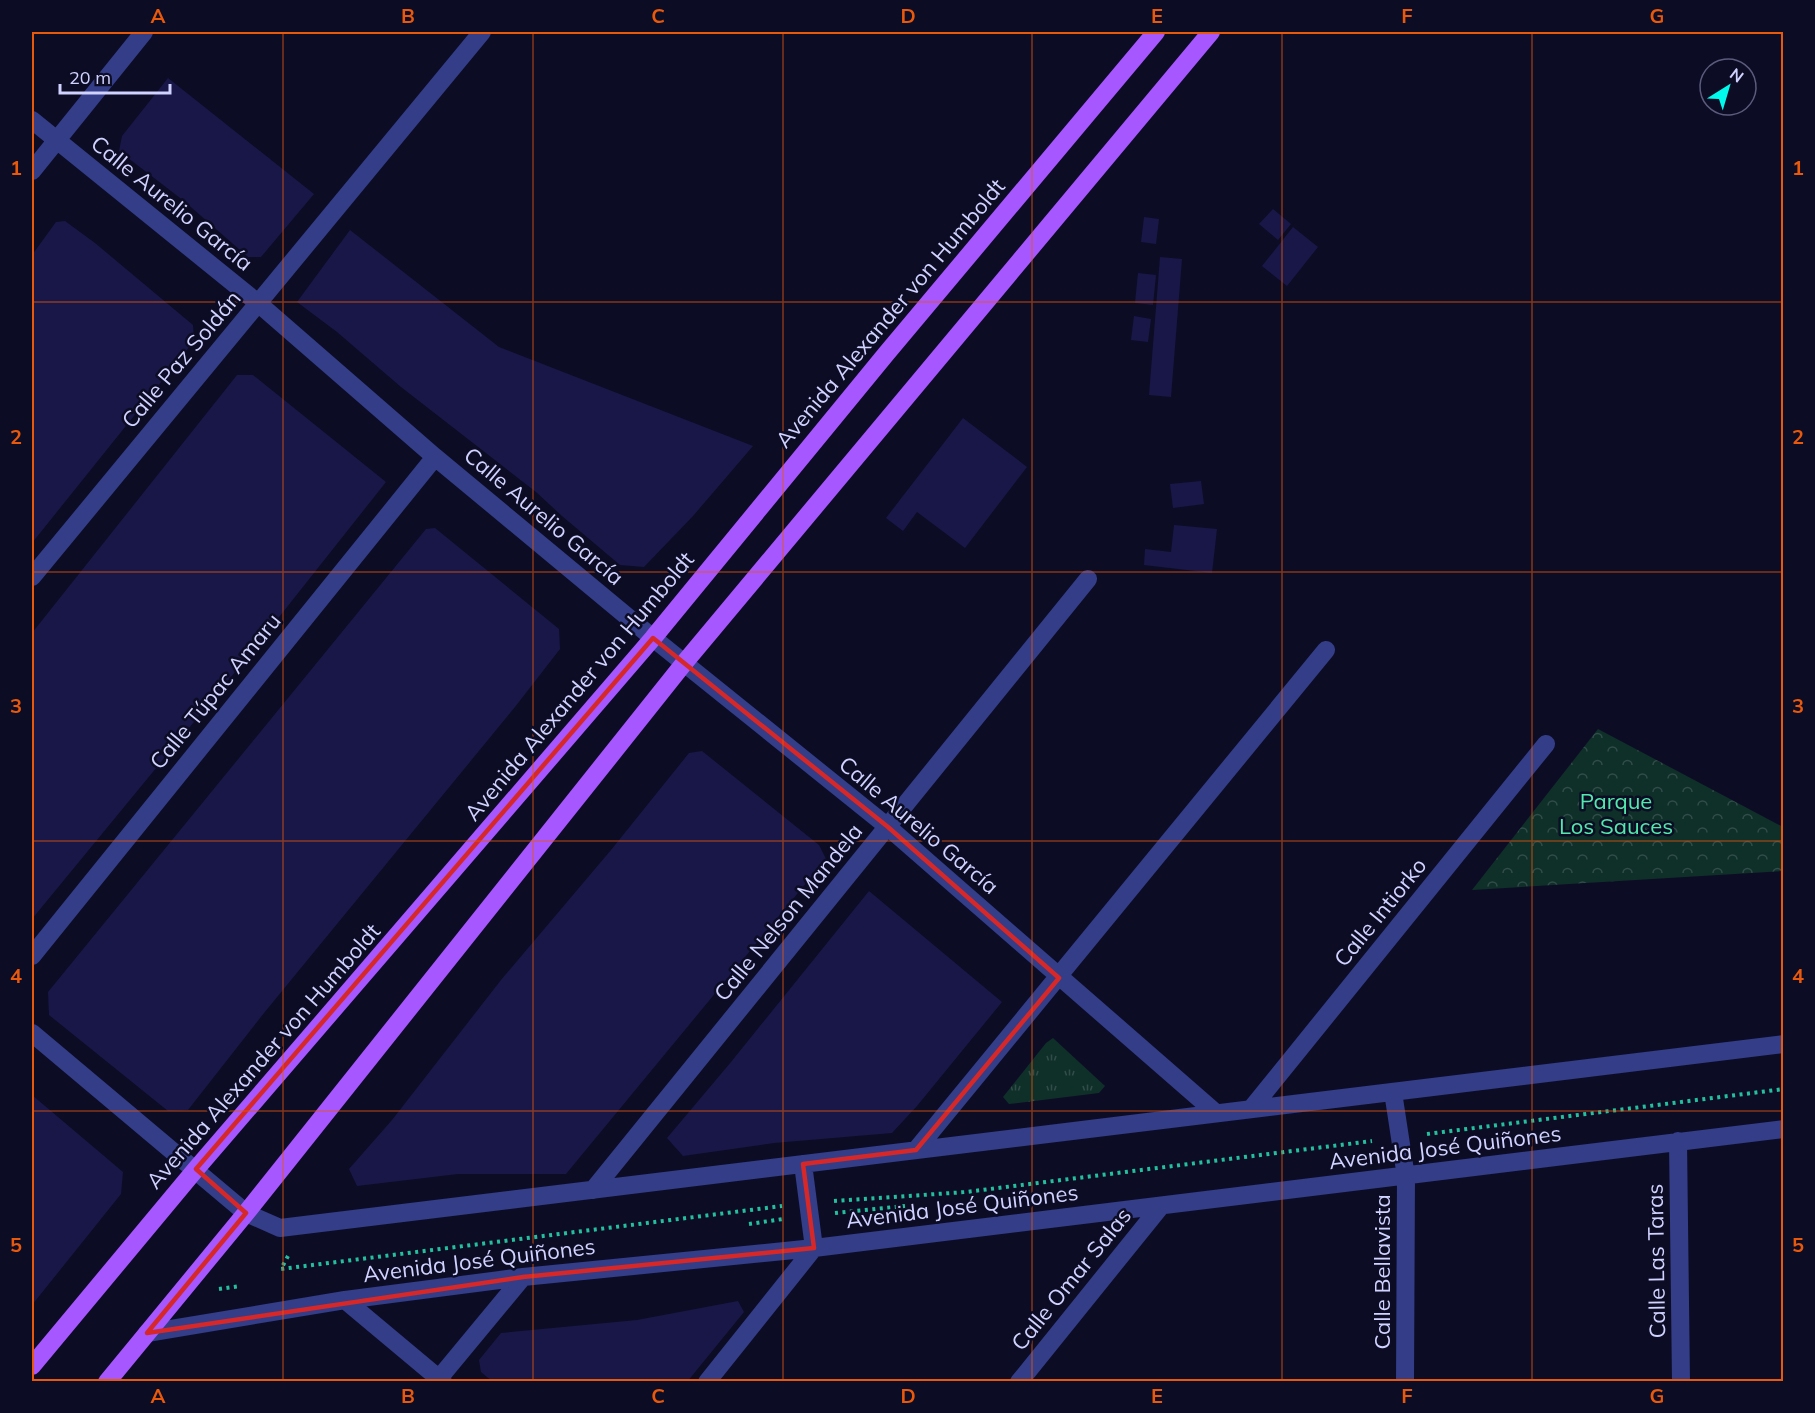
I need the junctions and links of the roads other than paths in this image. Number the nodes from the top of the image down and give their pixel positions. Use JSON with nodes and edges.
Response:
{"nodes":[{"id":1,"x":144,"y":32,"type":"edge"},
{"id":2,"x":482,"y":32,"type":"edge"},
{"id":3,"x":1156,"y":32,"type":"edge"},
{"id":4,"x":1211,"y":32,"type":"edge"},
{"id":5,"x":32,"y":120,"type":"edge"},
{"id":6,"x":57,"y":141,"type":"junction"},
{"id":7,"x":32,"y":171,"type":"edge"},
{"id":8,"x":258,"y":303,"type":"junction"},
{"id":9,"x":435,"y":457,"type":"junction"},
{"id":10,"x":32,"y":577,"type":"edge"},
{"id":11,"x":1088,"y":579,"type":"dead end"},
{"id":12,"x":653,"y":638,"type":"junction"},
{"id":13,"x":1326,"y":650,"type":"dead end"},
{"id":14,"x":685,"y":662,"type":"junction"},
{"id":15,"x":1546,"y":744,"type":"dead end"},
{"id":16,"x":888,"y":827,"type":"junction"},
{"id":17,"x":32,"y":956,"type":"edge"},
{"id":18,"x":1059,"y":978,"type":"junction"},
{"id":19,"x":32,"y":1034,"type":"edge"},
{"id":20,"x":1784,"y":1044,"type":"edge"},
{"id":21,"x":1392,"y":1092,"type":"junction"},
{"id":22,"x":1251,"y":1109,"type":"junction"},
{"id":23,"x":1216,"y":1113,"type":"junction"},
{"id":24,"x":1784,"y":1129,"type":"edge"},
{"id":25,"x":1678,"y":1141,"type":"junction"},
{"id":26,"x":915,"y":1150,"type":"junction"},
{"id":27,"x":803,"y":1164,"type":"junction"},
{"id":28,"x":196,"y":1169,"type":"junction"},
{"id":29,"x":1406,"y":1177,"type":"junction"},
{"id":30,"x":593,"y":1190,"type":"junction"},
{"id":31,"x":1161,"y":1206,"type":"junction"},
{"id":32,"x":246,"y":1213,"type":"junction"},
{"id":33,"x":814,"y":1248,"type":"junction"},
{"id":34,"x":523,"y":1277,"type":"junction"},
{"id":35,"x":345,"y":1300,"type":"junction"},
{"id":36,"x":147,"y":1333,"type":"junction"},
{"id":37,"x":32,"y":1366,"type":"edge"},
{"id":38,"x":1029,"y":1378,"type":"edge"},
{"id":39,"x":439,"y":1380,"type":"edge"},
{"id":40,"x":107,"y":1382,"type":"edge"},
{"id":41,"x":707,"y":1382,"type":"edge"},
{"id":42,"x":1405,"y":1382,"type":"edge"},
{"id":43,"x":1681,"y":1382,"type":"edge"}],
"edges":[{"from":1,"to":6,"type":"street"},
{"from":2,"to":8,"type":"street","name":"Calle Paz Soldán"},
{"from":3,"to":12,"type":"main road","name":"Avenida Alexander von Humboldt"},
{"from":4,"to":14,"type":"main road"},
{"from":5,"to":6,"type":"street","name":"Calle Aurelio García"},
{"from":6,"to":7,"type":"street"},
{"from":6,"to":8,"type":"street","name":"Calle Aurelio García"},
{"from":8,"to":9,"type":"street","name":"Calle Aurelio García"},
{"from":8,"to":10,"type":"street","name":"Calle Paz Soldán"},
{"from":9,"to":12,"type":"street","name":"Calle Aurelio García"},
{"from":9,"to":17,"type":"street","name":"Calle Túpac Amaru"},
{"from":11,"to":16,"type":"street","name":"Calle Nelson Mandela"},
{"from":12,"to":14,"type":"street","name":"Calle Aurelio García"},
{"from":12,"to":28,"type":"main road","name":"Avenida Alexander von Humboldt"},
{"from":13,"to":18,"type":"street"},
{"from":14,"to":16,"type":"street","name":"Calle Aurelio García"},
{"from":14,"to":32,"type":"main road"},
{"from":15,"to":22,"type":"street","name":"Calle Intiorko"},
{"from":16,"to":18,"type":"street","name":"Calle Aurelio García"},
{"from":16,"to":30,"type":"street","name":"Calle Nelson Mandela"},
{"from":18,"to":23,"type":"street","name":"Calle Aurelio García"},
{"from":18,"to":26,"type":"street"},
{"from":19,"to":28,"type":"street"},
{"from":20,"to":21,"type":"street"},
{"from":21,"to":22,"type":"street"},
{"from":21,"to":29,"type":"street","name":"Calle Bellavista"},
{"from":22,"to":23,"type":"street"},
{"from":23,"to":26,"type":"street"},
{"from":24,"to":25,"type":"street","name":"Avenida José Quiñones"},
{"from":25,"to":29,"type":"street","name":"Avenida José Quiñones"},
{"from":25,"to":43,"type":"street","name":"Calle Las Taras"},
{"from":26,"to":27,"type":"street"},
{"from":27,"to":30,"type":"street"},
{"from":27,"to":33,"type":"street"},
{"from":28,"to":32,"type":"street"},
{"from":28,"to":37,"type":"main road","name":"Avenida Alexander von Humboldt"},
{"from":29,"to":31,"type":"street","name":"Avenida José Quiñones"},
{"from":29,"to":42,"type":"street","name":"Calle Bellavista"},
{"from":30,"to":32,"type":"street"},
{"from":31,"to":33,"type":"street","name":"Avenida José Quiñones"},
{"from":31,"to":38,"type":"street","name":"Calle Omar Salas"},
{"from":32,"to":36,"type":"main road"},
{"from":33,"to":34,"type":"street","name":"Avenida José Quiñones"},
{"from":33,"to":41,"type":"street"},
{"from":34,"to":35,"type":"street","name":"Avenida José Quiñones"},
{"from":34,"to":39,"type":"street"},
{"from":35,"to":36,"type":"street","name":"Avenida José Quiñones"},
{"from":35,"to":39,"type":"street"},
{"from":36,"to":40,"type":"main road"}]}
